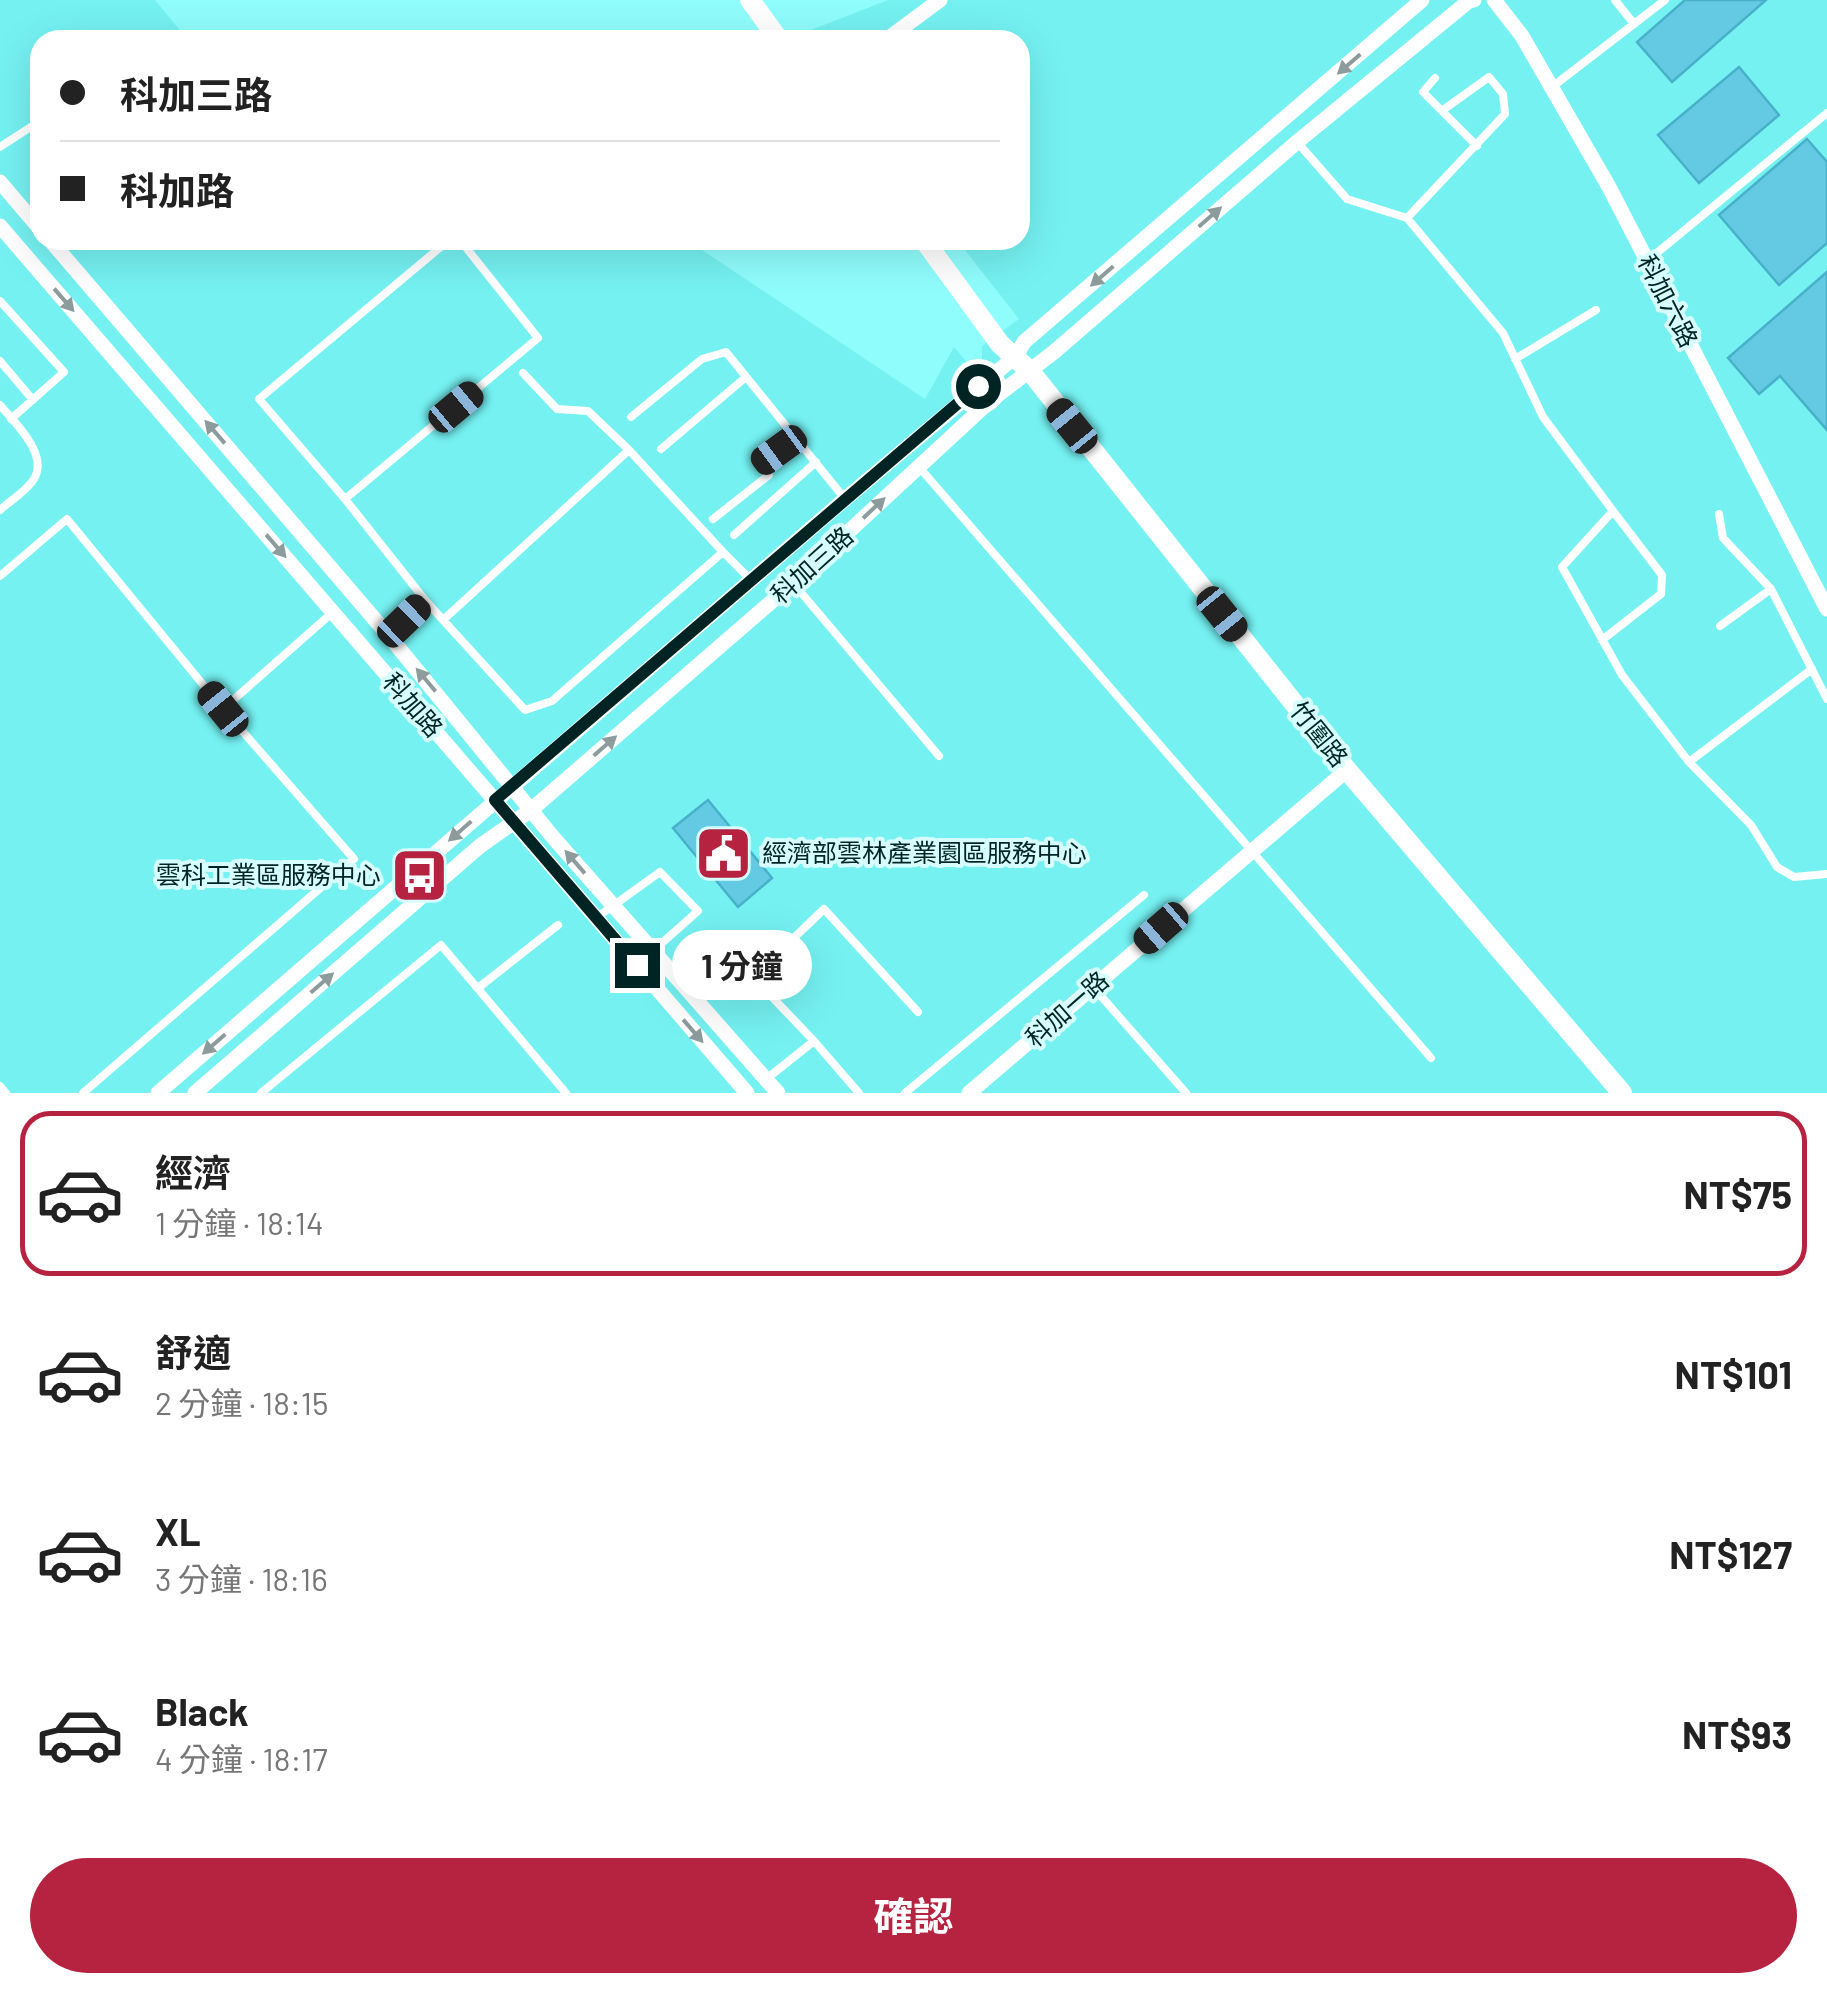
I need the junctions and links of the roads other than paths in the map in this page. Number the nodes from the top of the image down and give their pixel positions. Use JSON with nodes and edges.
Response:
{"nodes":[{"id":1,"x":750,"y":0,"type":"edge"},
{"id":2,"x":940,"y":0,"type":"edge"},
{"id":3,"x":1422,"y":0,"type":"edge"},
{"id":4,"x":1474,"y":0,"type":"edge"},
{"id":5,"x":1494,"y":0,"type":"edge"},
{"id":6,"x":1615,"y":0,"type":"edge"},
{"id":7,"x":1665,"y":0,"type":"edge"},
{"id":8,"x":1634,"y":24,"type":"junction"},
{"id":9,"x":772,"y":30,"type":"edge"},
{"id":10,"x":900,"y":30,"type":"edge"},
{"id":11,"x":1435,"y":78,"type":"dead end"},
{"id":12,"x":1552,"y":87,"type":"junction"},
{"id":13,"x":1444,"y":110,"type":"junction"},
{"id":14,"x":1827,"y":113,"type":"edge"},
{"id":15,"x":30,"y":128,"type":"edge"},
{"id":16,"x":1297,"y":142,"type":"junction"},
{"id":17,"x":1477,"y":146,"type":"junction"},
{"id":18,"x":0,"y":147,"type":"edge"},
{"id":19,"x":0,"y":182,"type":"edge"},
{"id":20,"x":30,"y":216,"type":"edge"},
{"id":21,"x":1408,"y":218,"type":"junction"},
{"id":22,"x":0,"y":226,"type":"edge"},
{"id":23,"x":59,"y":250,"type":"edge"},
{"id":24,"x":437,"y":250,"type":"edge"},
{"id":25,"x":468,"y":250,"type":"edge"},
{"id":26,"x":931,"y":250,"type":"edge"},
{"id":27,"x":1648,"y":261,"type":"junction"},
{"id":28,"x":0,"y":301,"type":"edge"},
{"id":29,"x":1596,"y":310,"type":"dead end"},
{"id":30,"x":1515,"y":359,"type":"junction"},
{"id":31,"x":0,"y":361,"type":"edge"},
{"id":32,"x":1024,"y":365,"type":"junction"},
{"id":33,"x":522,"y":373,"type":"dead end"},
{"id":34,"x":746,"y":377,"type":"junction"},
{"id":35,"x":32,"y":400,"type":"junction"},
{"id":36,"x":0,"y":406,"type":"edge"},
{"id":37,"x":631,"y":417,"type":"dead end"},
{"id":38,"x":11,"y":418,"type":"junction"},
{"id":39,"x":796,"y":438,"type":"junction"},
{"id":40,"x":661,"y":449,"type":"dead end"},
{"id":41,"x":629,"y":450,"type":"junction"},
{"id":42,"x":816,"y":462,"type":"junction"},
{"id":43,"x":919,"y":466,"type":"junction"},
{"id":44,"x":345,"y":499,"type":"junction"},
{"id":45,"x":846,"y":499,"type":"junction"},
{"id":46,"x":0,"y":510,"type":"edge"},
{"id":47,"x":1613,"y":512,"type":"junction"},
{"id":48,"x":1719,"y":514,"type":"dead end"},
{"id":49,"x":712,"y":519,"type":"dead end"},
{"id":50,"x":734,"y":535,"type":"dead end"},
{"id":51,"x":723,"y":552,"type":"junction"},
{"id":52,"x":0,"y":576,"type":"edge"},
{"id":53,"x":751,"y":580,"type":"junction"},
{"id":54,"x":793,"y":583,"type":"junction"},
{"id":55,"x":1771,"y":589,"type":"junction"},
{"id":56,"x":425,"y":600,"type":"junction"},
{"id":57,"x":1827,"y":609,"type":"edge"},
{"id":58,"x":333,"y":612,"type":"junction"},
{"id":59,"x":444,"y":620,"type":"junction"},
{"id":60,"x":1720,"y":626,"type":"dead end"},
{"id":61,"x":390,"y":636,"type":"junction"},
{"id":62,"x":1602,"y":640,"type":"junction"},
{"id":63,"x":1812,"y":669,"type":"junction"},
{"id":64,"x":1827,"y":698,"type":"edge"},
{"id":65,"x":223,"y":709,"type":"junction"},
{"id":66,"x":939,"y":756,"type":"dead end"},
{"id":67,"x":1689,"y":762,"type":"junction"},
{"id":68,"x":1347,"y":770,"type":"junction"},
{"id":69,"x":511,"y":787,"type":"junction"},
{"id":70,"x":495,"y":800,"type":"junction"},
{"id":71,"x":531,"y":810,"type":"junction"},
{"id":72,"x":513,"y":823,"type":"junction"},
{"id":73,"x":1252,"y":850,"type":"junction"},
{"id":74,"x":1827,"y":874,"type":"edge"},
{"id":75,"x":1144,"y":895,"type":"dead end"},
{"id":76,"x":613,"y":906,"type":"junction"},
{"id":77,"x":596,"y":918,"type":"junction"},
{"id":78,"x":558,"y":925,"type":"dead end"},
{"id":79,"x":653,"y":951,"type":"junction"},
{"id":80,"x":637,"y":965,"type":"junction"},
{"id":81,"x":1093,"y":987,"type":"junction"},
{"id":82,"x":478,"y":988,"type":"junction"},
{"id":83,"x":918,"y":1012,"type":"dead end"},
{"id":84,"x":814,"y":1041,"type":"junction"},
{"id":85,"x":1431,"y":1058,"type":"dead end"},
{"id":86,"x":766,"y":1080,"type":"junction"},
{"id":87,"x":0,"y":1086,"type":"edge"},
{"id":88,"x":6,"y":1093,"type":"edge"},
{"id":89,"x":82,"y":1093,"type":"edge"},
{"id":90,"x":158,"y":1093,"type":"edge"},
{"id":91,"x":196,"y":1093,"type":"edge"},
{"id":92,"x":260,"y":1093,"type":"edge"},
{"id":93,"x":566,"y":1093,"type":"edge"},
{"id":94,"x":747,"y":1093,"type":"edge"},
{"id":95,"x":778,"y":1093,"type":"edge"},
{"id":96,"x":859,"y":1093,"type":"edge"},
{"id":97,"x":905,"y":1093,"type":"edge"},
{"id":98,"x":969,"y":1093,"type":"edge"},
{"id":99,"x":1186,"y":1093,"type":"edge"},
{"id":100,"x":1622,"y":1093,"type":"edge"}],
"edges":[{"from":1,"to":9,"type":"street"},
{"from":2,"to":10,"type":"street"},
{"from":3,"to":32,"type":"street","name":"科加三路","one_way":true},
{"from":4,"to":16,"type":"street","name":"科加三路"},
{"from":5,"to":12,"type":"street","name":"科加六路"},
{"from":6,"to":8,"type":"lane"},
{"from":7,"to":8,"type":"lane"},
{"from":8,"to":12,"type":"lane"},
{"from":11,"to":13,"type":"lane"},
{"from":12,"to":27,"type":"street","name":"科加六路"},
{"from":13,"to":17,"type":"lane"},
{"from":13,"to":17,"type":"lane"},
{"from":14,"to":27,"type":"lane"},
{"from":15,"to":18,"type":"lane"},
{"from":16,"to":21,"type":"lane"},
{"from":32,"to":16,"type":"street","name":"科加三路","one_way":true},
{"from":17,"to":21,"type":"lane"},
{"from":19,"to":20,"type":"street"},
{"from":21,"to":30,"type":"lane"},
{"from":22,"to":58,"type":"street","name":"科加路","one_way":true},
{"from":61,"to":23,"type":"street","name":"科加路","one_way":true},
{"from":24,"to":44,"type":"lane"},
{"from":25,"to":44,"type":"lane"},
{"from":26,"to":32,"type":"street","name":"竹圍路"},
{"from":27,"to":57,"type":"street","name":"科加六路"},
{"from":28,"to":35,"type":"lane"},
{"from":29,"to":30,"type":"lane"},
{"from":30,"to":47,"type":"lane"},
{"from":31,"to":35,"type":"lane"},
{"from":32,"to":43,"type":"street","name":"科加三路"},
{"from":32,"to":45,"type":"street","name":"科加三路"},
{"from":32,"to":68,"type":"street","name":"竹圍路"},
{"from":33,"to":41,"type":"lane"},
{"from":34,"to":37,"type":"lane"},
{"from":34,"to":39,"type":"lane"},
{"from":34,"to":40,"type":"lane"},
{"from":35,"to":38,"type":"lane"},
{"from":36,"to":38,"type":"lane"},
{"from":38,"to":46,"type":"lane"},
{"from":39,"to":42,"type":"lane"},
{"from":39,"to":49,"type":"lane"},
{"from":41,"to":51,"type":"lane"},
{"from":41,"to":59,"type":"lane"},
{"from":42,"to":45,"type":"lane"},
{"from":42,"to":50,"type":"lane"},
{"from":54,"to":43,"type":"street","name":"科加三路","one_way":true},
{"from":43,"to":73,"type":"lane"},
{"from":44,"to":56,"type":"lane"},
{"from":45,"to":53,"type":"street","name":"科加三路"},
{"from":47,"to":62,"type":"lane"},
{"from":47,"to":62,"type":"lane"},
{"from":48,"to":55,"type":"lane"},
{"from":51,"to":53,"type":"lane"},
{"from":51,"to":59,"type":"lane"},
{"from":52,"to":65,"type":"lane"},
{"from":53,"to":69,"type":"street","name":"科加三路"},
{"from":54,"to":66,"type":"lane"},
{"from":71,"to":54,"type":"street","name":"科加三路","one_way":true},
{"from":55,"to":60,"type":"lane"},
{"from":55,"to":63,"type":"lane"},
{"from":56,"to":59,"type":"lane"},
{"from":56,"to":61,"type":"lane"},
{"from":58,"to":65,"type":"lane"},
{"from":58,"to":70,"type":"street","name":"科加路"},
{"from":69,"to":61,"type":"street","name":"科加路","one_way":true},
{"from":62,"to":67,"type":"lane"},
{"from":63,"to":64,"type":"lane"},
{"from":63,"to":67,"type":"lane"},
{"from":65,"to":89,"type":"lane"},
{"from":67,"to":74,"type":"lane"},
{"from":68,"to":73,"type":"street","name":"科加一路"},
{"from":68,"to":100,"type":"street","name":"竹圍路"},
{"from":69,"to":70,"type":"street","name":"科加三路"},
{"from":69,"to":71,"type":"street","name":"科加路"},
{"from":70,"to":72,"type":"street","name":"科加路"},
{"from":70,"to":90,"type":"street","name":"科加三路","one_way":true},
{"from":71,"to":72,"type":"street","name":"科加三路"},
{"from":76,"to":71,"type":"street","name":"科加路","one_way":true},
{"from":72,"to":77,"type":"street","name":"科加路"},
{"from":91,"to":72,"type":"street","name":"科加三路","one_way":true},
{"from":73,"to":81,"type":"street","name":"科加一路"},
{"from":73,"to":85,"type":"lane"},
{"from":75,"to":97,"type":"lane"},
{"from":76,"to":77,"type":"lane"},
{"from":76,"to":79,"type":"street","name":"科加路"},
{"from":76,"to":79,"type":"lane"},
{"from":77,"to":80,"type":"street","name":"科加路"},
{"from":78,"to":82,"type":"lane"},
{"from":79,"to":80,"type":"lane"},
{"from":79,"to":86,"type":"street","name":"科加路"},
{"from":80,"to":94,"type":"street","name":"科加路","one_way":true},
{"from":81,"to":98,"type":"street","name":"科加一路"},
{"from":81,"to":99,"type":"lane"},
{"from":82,"to":92,"type":"lane"},
{"from":82,"to":93,"type":"lane"},
{"from":83,"to":84,"type":"lane"},
{"from":84,"to":86,"type":"lane"},
{"from":84,"to":96,"type":"lane"},
{"from":86,"to":95,"type":"street","name":"科加路"},
{"from":87,"to":88,"type":"lane"}]}
